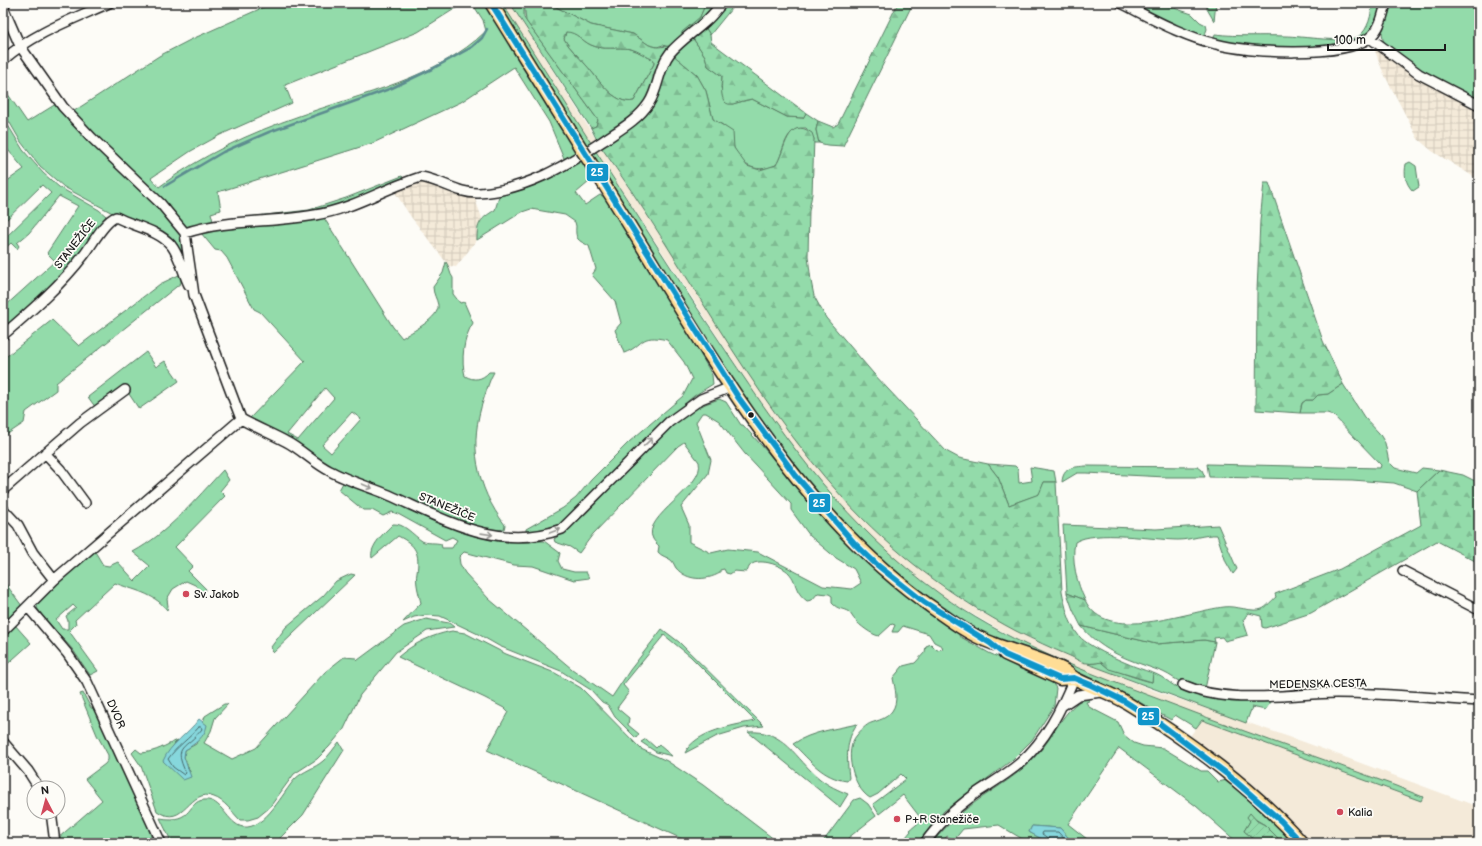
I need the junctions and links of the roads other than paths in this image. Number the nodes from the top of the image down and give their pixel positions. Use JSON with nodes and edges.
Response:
{"nodes":[{"id":1,"x":109,"y":3,"type":"edge"},
{"id":2,"x":491,"y":3,"type":"edge"},
{"id":3,"x":722,"y":3,"type":"edge"},
{"id":4,"x":1120,"y":3,"type":"edge"},
{"id":5,"x":1386,"y":3,"type":"edge"},
{"id":6,"x":3,"y":7,"type":"edge"},
{"id":7,"x":1370,"y":38,"type":"junction"},
{"id":8,"x":20,"y":46,"type":"junction"},
{"id":9,"x":3,"y":60,"type":"edge"},
{"id":10,"x":1479,"y":105,"type":"edge"},
{"id":11,"x":185,"y":233,"type":"junction"},
{"id":12,"x":194,"y":295,"type":"junction"},
{"id":13,"x":3,"y":335,"type":"edge"},
{"id":14,"x":731,"y":387,"type":"junction"},
{"id":15,"x":125,"y":390,"type":"dead end"},
{"id":16,"x":241,"y":419,"type":"junction"},
{"id":17,"x":45,"y":453,"type":"junction"},
{"id":18,"x":3,"y":490,"type":"edge"},
{"id":19,"x":85,"y":503,"type":"dead end"},
{"id":20,"x":3,"y":508,"type":"edge"},
{"id":21,"x":1403,"y":571,"type":"dead end"},
{"id":22,"x":54,"y":580,"type":"junction"},
{"id":23,"x":28,"y":607,"type":"junction"},
{"id":24,"x":1479,"y":610,"type":"edge"},
{"id":25,"x":3,"y":631,"type":"edge"},
{"id":26,"x":1074,"y":678,"type":"junction"},
{"id":27,"x":1183,"y":685,"type":"dead end"},
{"id":28,"x":1106,"y":692,"type":"junction"},
{"id":29,"x":1479,"y":701,"type":"edge"},
{"id":30,"x":1063,"y":705,"type":"junction"},
{"id":31,"x":3,"y":742,"type":"edge"},
{"id":32,"x":34,"y":780,"type":"edge"},
{"id":33,"x":52,"y":820,"type":"edge"},
{"id":34,"x":55,"y":843,"type":"edge"},
{"id":35,"x":161,"y":843,"type":"edge"},
{"id":36,"x":925,"y":843,"type":"edge"},
{"id":37,"x":1302,"y":843,"type":"edge"}],
"edges":[{"from":1,"to":8,"type":"street"},
{"from":2,"to":14,"type":"main road"},
{"from":3,"to":11,"type":"street"},
{"from":4,"to":7,"type":"street"},
{"from":5,"to":7,"type":"street"},
{"from":6,"to":8,"type":"street"},
{"from":7,"to":10,"type":"street"},
{"from":8,"to":9,"type":"street"},
{"from":8,"to":11,"type":"street"},
{"from":11,"to":12,"type":"street","name":"STANEŽIČE"},
{"from":12,"to":13,"type":"street","name":"STANEŽIČE"},
{"from":12,"to":16,"type":"street","name":"STANEŽIČE"},
{"from":16,"to":14,"type":"street","name":"STANEŽIČE","one_way":true},
{"from":14,"to":26,"type":"main road"},
{"from":15,"to":17,"type":"street"},
{"from":16,"to":22,"type":"street"},
{"from":17,"to":18,"type":"street"},
{"from":17,"to":19,"type":"street"},
{"from":20,"to":22,"type":"street"},
{"from":21,"to":24,"type":"street"},
{"from":22,"to":23,"type":"street"},
{"from":23,"to":25,"type":"street"},
{"from":23,"to":35,"type":"street","name":"DVOR"},
{"from":26,"to":28,"type":"main road"},
{"from":26,"to":30,"type":"street"},
{"from":27,"to":29,"type":"street","name":"MEDENSKA CESTA"},
{"from":28,"to":30,"type":"street"},
{"from":28,"to":37,"type":"main road"},
{"from":30,"to":36,"type":"street"},
{"from":31,"to":32,"type":"street"},
{"from":33,"to":34,"type":"street"}]}
